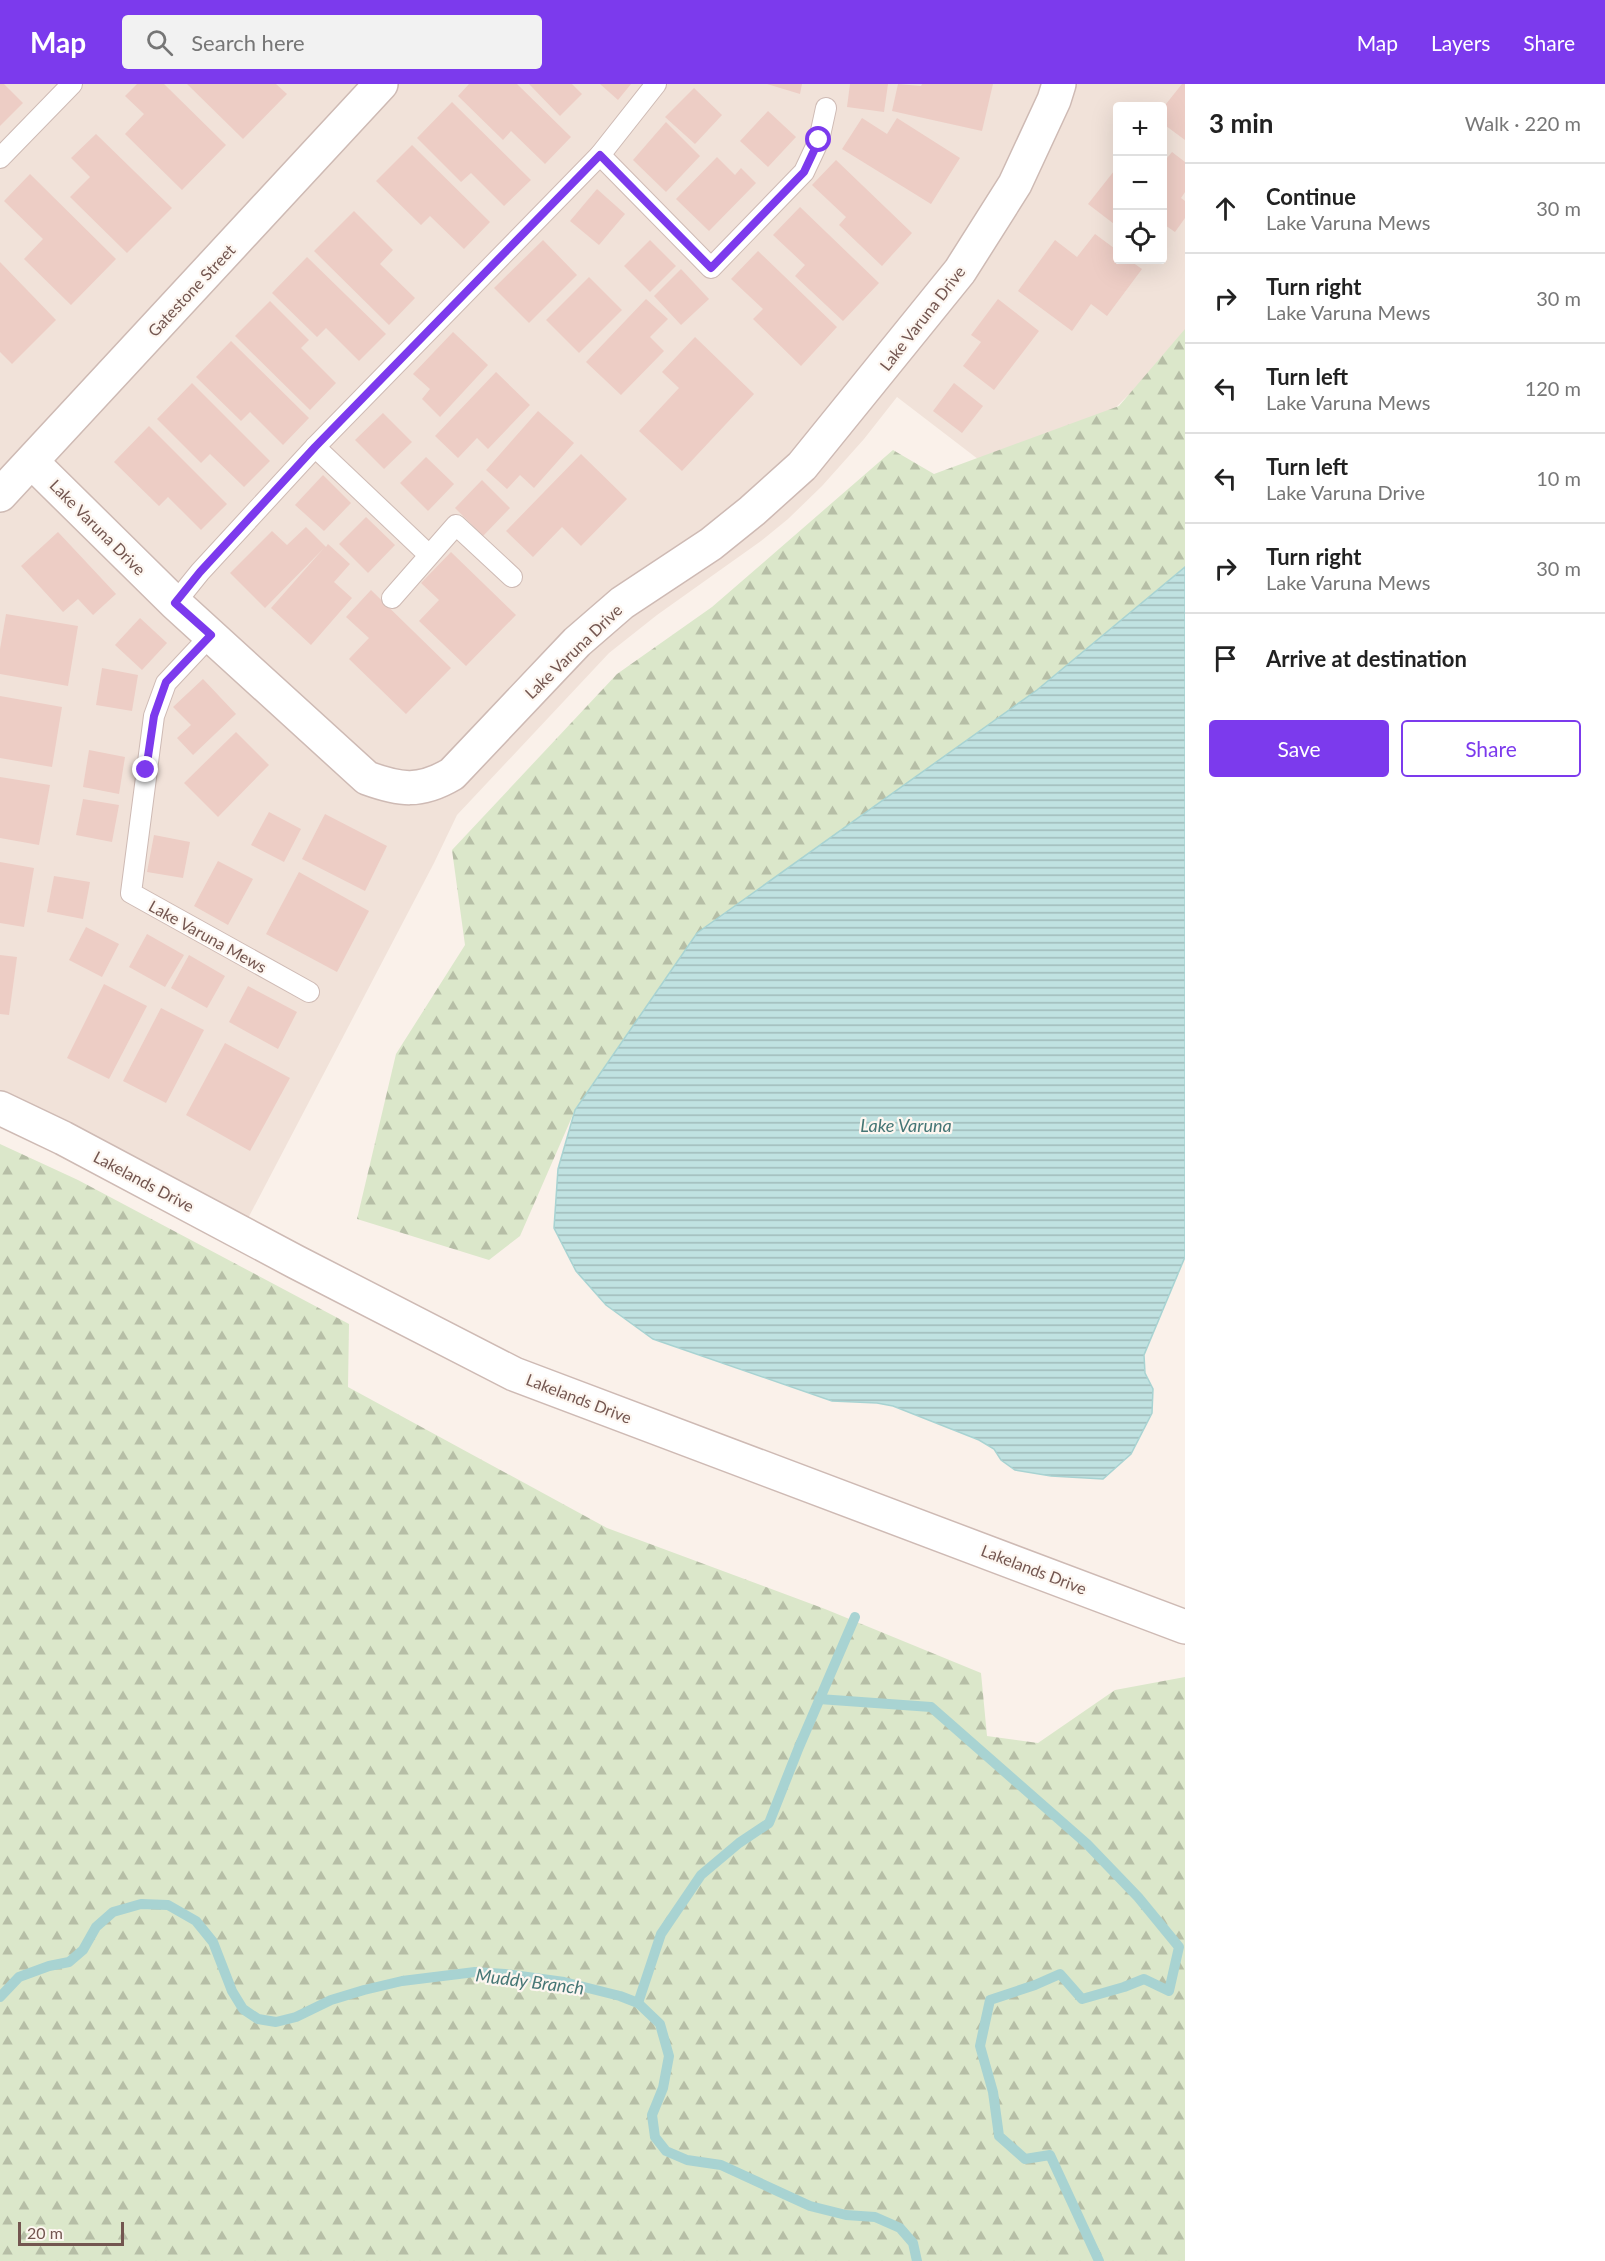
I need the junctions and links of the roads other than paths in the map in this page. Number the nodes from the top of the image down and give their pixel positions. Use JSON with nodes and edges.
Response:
{"nodes":[{"id":1,"x":72,"y":84,"type":"edge"},
{"id":2,"x":381,"y":84,"type":"edge"},
{"id":3,"x":656,"y":84,"type":"edge"},
{"id":4,"x":1059,"y":84,"type":"edge"},
{"id":5,"x":826,"y":108,"type":"dead end"},
{"id":6,"x":600,"y":155,"type":"junction"},
{"id":7,"x":0,"y":158,"type":"edge"},
{"id":8,"x":315,"y":447,"type":"junction"},
{"id":9,"x":32,"y":462,"type":"junction"},
{"id":10,"x":0,"y":495,"type":"edge"},
{"id":11,"x":429,"y":555,"type":"junction"},
{"id":12,"x":512,"y":577,"type":"dead end"},
{"id":13,"x":392,"y":598,"type":"dead end"},
{"id":14,"x":175,"y":603,"type":"junction"},
{"id":15,"x":211,"y":635,"type":"junction"},
{"id":16,"x":309,"y":992,"type":"dead end"},
{"id":17,"x":0,"y":1108,"type":"edge"},
{"id":18,"x":1185,"y":1626,"type":"edge"}],
"edges":[{"from":1,"to":7,"type":"lane"},
{"from":2,"to":9,"type":"street","name":"Gatestone Street"},
{"from":3,"to":6,"type":"lane"},
{"from":4,"to":15,"type":"street","name":"Lake Varuna Drive"},
{"from":5,"to":6,"type":"lane"},
{"from":6,"to":8,"type":"lane"},
{"from":8,"to":11,"type":"lane"},
{"from":8,"to":14,"type":"lane"},
{"from":9,"to":10,"type":"street","name":"Gatestone Street"},
{"from":9,"to":14,"type":"street","name":"Lake Varuna Drive"},
{"from":11,"to":12,"type":"lane"},
{"from":11,"to":13,"type":"lane"},
{"from":14,"to":15,"type":"street","name":"Lake Varuna Drive"},
{"from":15,"to":16,"type":"lane","name":"Lake Varuna Mews"},
{"from":17,"to":18,"type":"street","name":"Lakelands Drive"}]}
